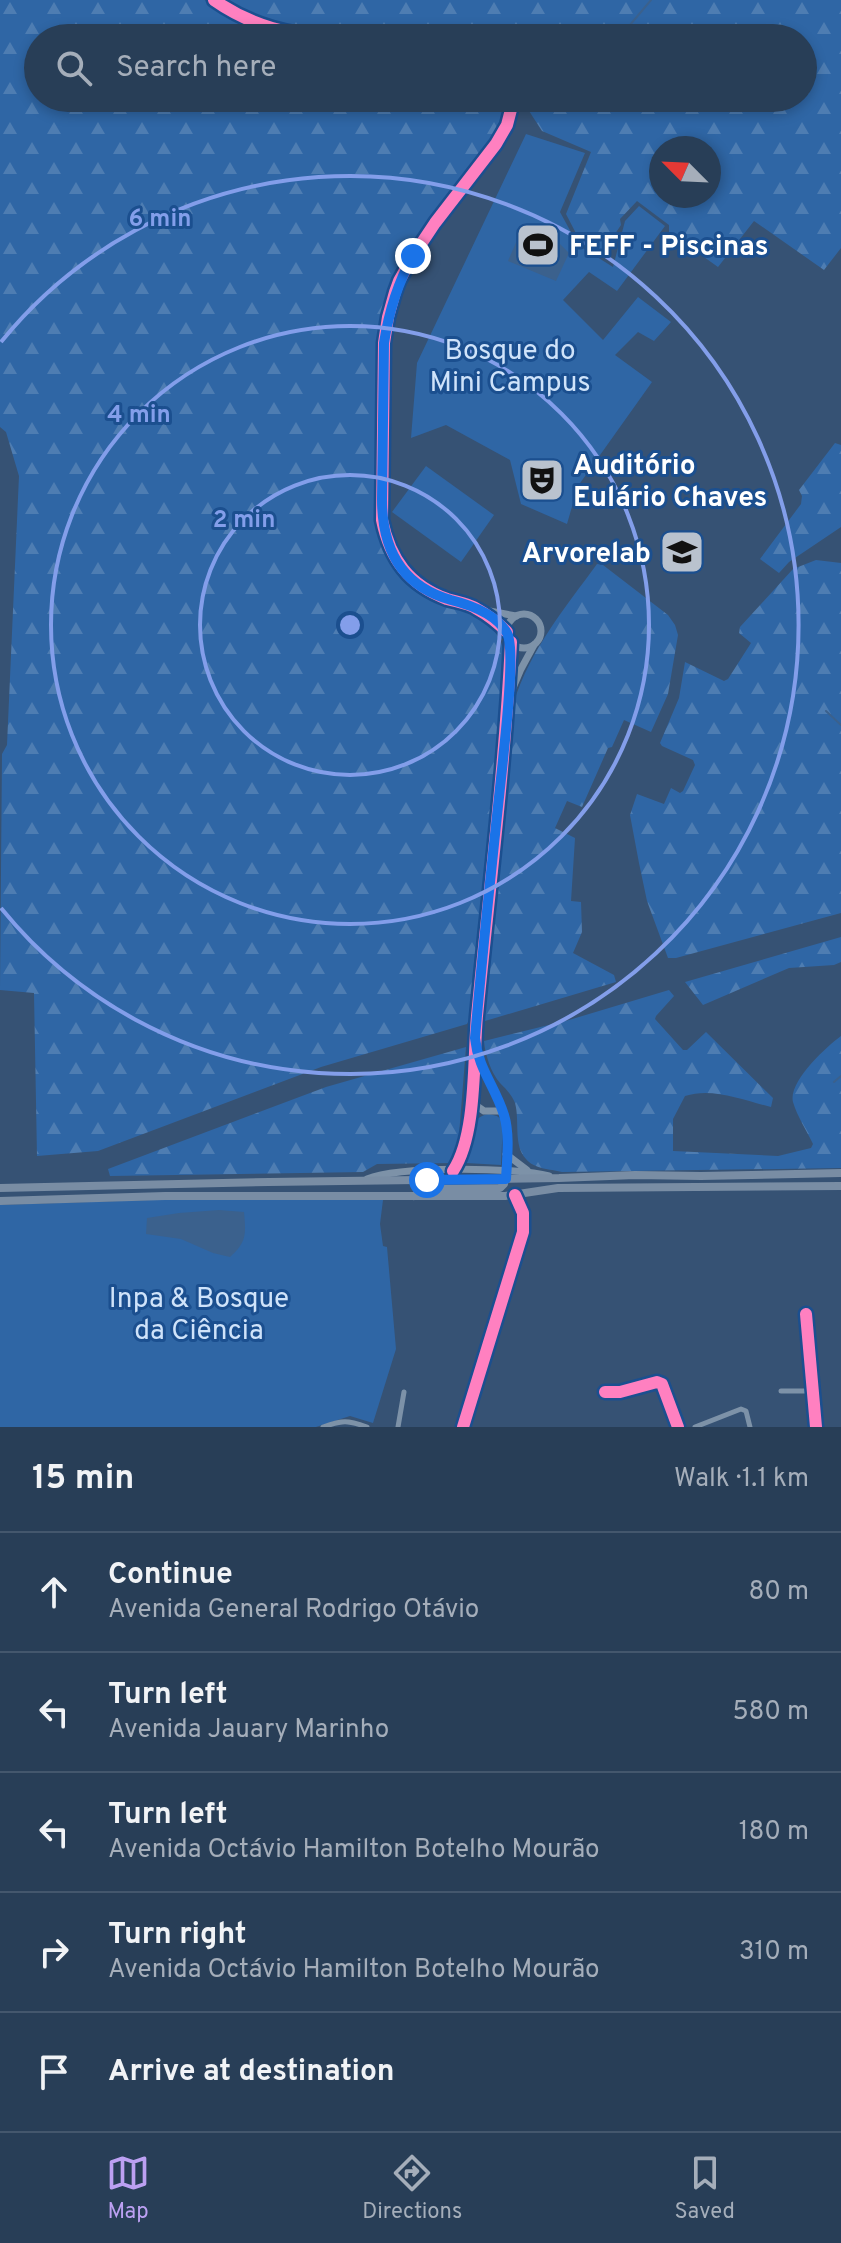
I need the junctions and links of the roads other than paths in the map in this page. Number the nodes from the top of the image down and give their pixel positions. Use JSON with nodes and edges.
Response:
{"nodes":[{"id":1,"x":214,"y":0,"type":"edge"},
{"id":2,"x":260,"y":24,"type":"edge"},
{"id":3,"x":511,"y":112,"type":"edge"},
{"id":4,"x":477,"y":608,"type":"junction"},
{"id":5,"x":516,"y":616,"type":"junction"},
{"id":6,"x":507,"y":632,"type":"junction"},
{"id":7,"x":511,"y":642,"type":"junction"},
{"id":8,"x":535,"y":644,"type":"junction"},
{"id":9,"x":508,"y":701,"type":"junction"},
{"id":10,"x":475,"y":1038,"type":"junction"},
{"id":11,"x":471,"y":1102,"type":"junction"},
{"id":12,"x":484,"y":1111,"type":"junction"},
{"id":13,"x":503,"y":1111,"type":"junction"},
{"id":14,"x":469,"y":1118,"type":"junction"},
{"id":15,"x":506,"y":1154,"type":"junction"},
{"id":16,"x":453,"y":1171,"type":"junction"},
{"id":17,"x":529,"y":1171,"type":"junction"},
{"id":18,"x":841,"y":1173,"type":"edge"},
{"id":19,"x":506,"y":1175,"type":"junction"},
{"id":20,"x":559,"y":1178,"type":"junction"},
{"id":21,"x":360,"y":1182,"type":"junction"},
{"id":22,"x":841,"y":1186,"type":"edge"},
{"id":23,"x":0,"y":1188,"type":"edge"},
{"id":24,"x":515,"y":1195,"type":"junction"},
{"id":25,"x":414,"y":1196,"type":"junction"},
{"id":26,"x":0,"y":1201,"type":"edge"},
{"id":27,"x":806,"y":1314,"type":"dead end"},
{"id":28,"x":781,"y":1391,"type":"dead end"},
{"id":29,"x":812,"y":1391,"type":"junction"},
{"id":30,"x":404,"y":1392,"type":"dead end"},
{"id":31,"x":605,"y":1392,"type":"dead end"},
{"id":32,"x":750,"y":1426,"type":"edge"},
{"id":33,"x":323,"y":1427,"type":"edge"},
{"id":34,"x":367,"y":1427,"type":"edge"},
{"id":35,"x":398,"y":1427,"type":"edge"},
{"id":36,"x":463,"y":1427,"type":"edge"},
{"id":37,"x":678,"y":1427,"type":"edge"},
{"id":38,"x":695,"y":1427,"type":"edge"},
{"id":39,"x":816,"y":1427,"type":"edge"}],
"edges":[{"from":1,"to":2,"type":"street"},
{"from":3,"to":4,"type":"street"},
{"from":4,"to":5,"type":"street"},
{"from":4,"to":6,"type":"street"},
{"from":5,"to":6,"type":"street"},
{"from":5,"to":8,"type":"street"},
{"from":6,"to":7,"type":"street"},
{"from":7,"to":8,"type":"street"},
{"from":7,"to":9,"type":"street"},
{"from":8,"to":9,"type":"street"},
{"from":9,"to":10,"type":"street"},
{"from":10,"to":11,"type":"street"},
{"from":10,"to":13,"type":"street"},
{"from":11,"to":12,"type":"street"},
{"from":11,"to":14,"type":"street"},
{"from":12,"to":13,"type":"street"},
{"from":12,"to":14,"type":"street"},
{"from":13,"to":15,"type":"street"},
{"from":14,"to":16,"type":"street"},
{"from":15,"to":17,"type":"street"},
{"from":15,"to":19,"type":"street"},
{"from":16,"to":19,"type":"street"},
{"from":16,"to":21,"type":"street"},
{"from":17,"to":19,"type":"street"},
{"from":17,"to":20,"type":"street"},
{"from":18,"to":20,"type":"main road"},
{"from":19,"to":20,"type":"main road"},
{"from":19,"to":21,"type":"main road"},
{"from":19,"to":25,"type":"main road"},
{"from":21,"to":23,"type":"main road"},
{"from":22,"to":24,"type":"main road"},
{"from":24,"to":25,"type":"main road"},
{"from":24,"to":36,"type":"street"},
{"from":25,"to":26,"type":"main road"},
{"from":27,"to":29,"type":"street"},
{"from":28,"to":29,"type":"street"},
{"from":29,"to":39,"type":"street"},
{"from":30,"to":35,"type":"street"},
{"from":31,"to":37,"type":"street"},
{"from":32,"to":38,"type":"street"},
{"from":33,"to":34,"type":"street"}]}
